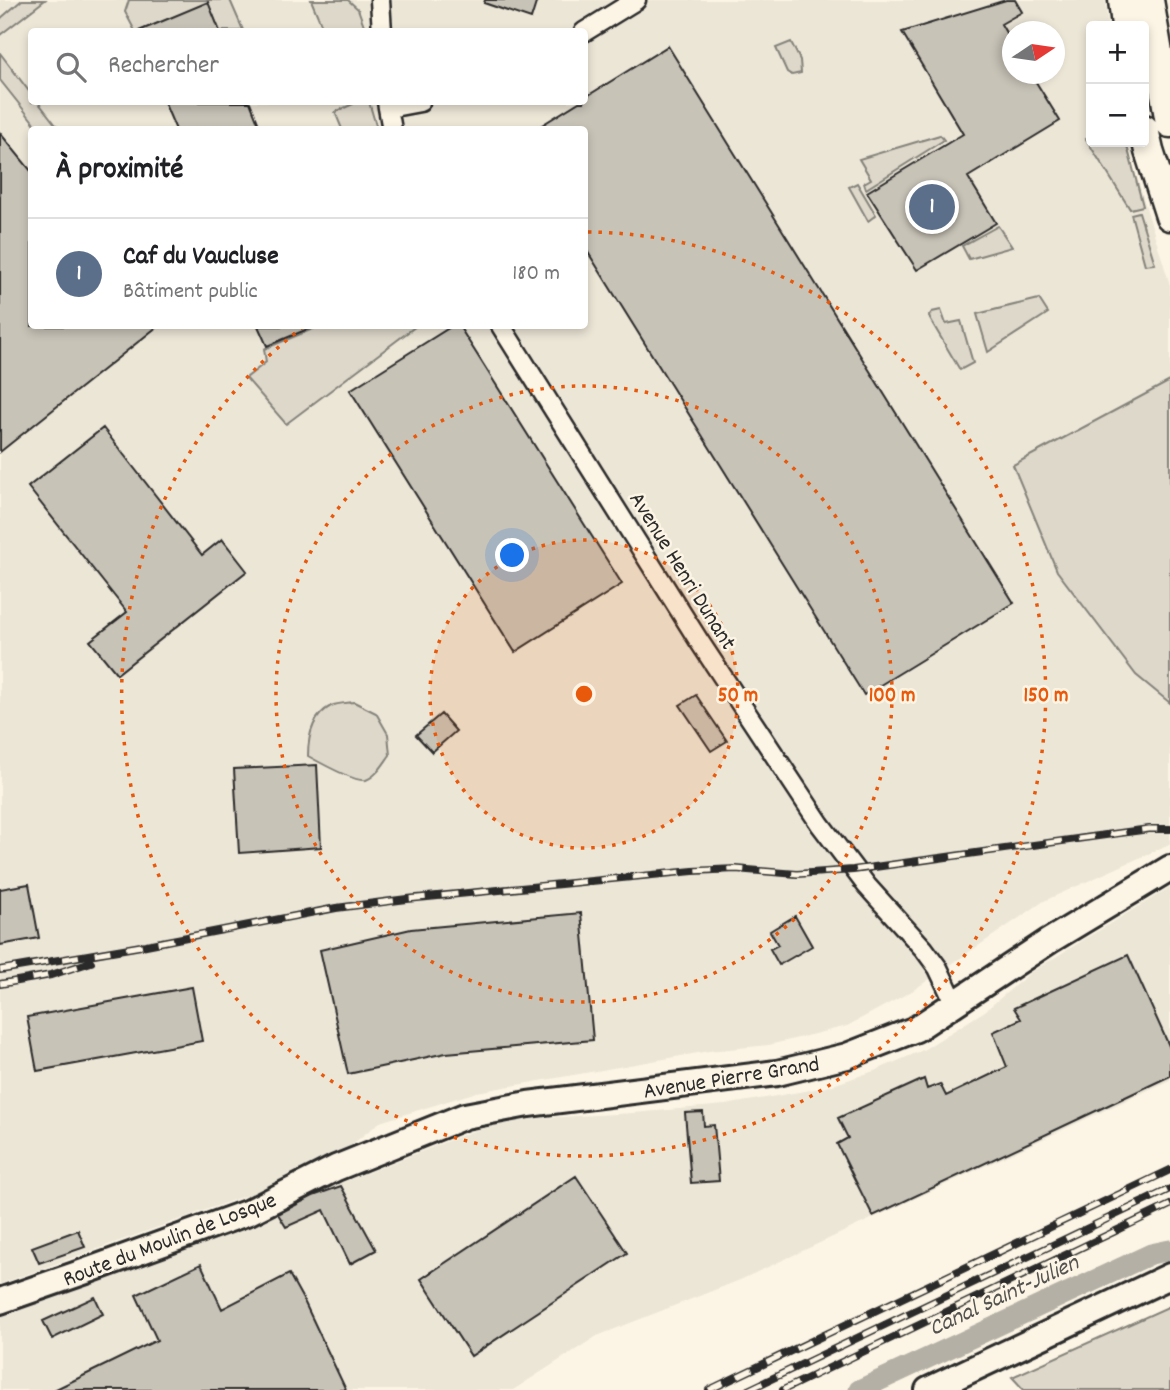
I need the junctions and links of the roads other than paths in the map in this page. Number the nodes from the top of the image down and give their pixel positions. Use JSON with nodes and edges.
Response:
{"nodes":[{"id":1,"x":380,"y":0,"type":"edge"},
{"id":2,"x":636,"y":0,"type":"edge"},
{"id":3,"x":1123,"y":0,"type":"edge"},
{"id":4,"x":1149,"y":0,"type":"edge"},
{"id":5,"x":1125,"y":21,"type":"edge"},
{"id":6,"x":382,"y":28,"type":"edge"},
{"id":7,"x":588,"y":30,"type":"edge"},
{"id":8,"x":387,"y":105,"type":"edge"},
{"id":9,"x":1170,"y":123,"type":"edge"},
{"id":10,"x":391,"y":126,"type":"edge"},
{"id":11,"x":1148,"y":147,"type":"edge"},
{"id":12,"x":1170,"y":216,"type":"edge"},
{"id":13,"x":503,"y":329,"type":"edge"},
{"id":14,"x":1170,"y":868,"type":"edge"},
{"id":15,"x":956,"y":1004,"type":"junction"},
{"id":16,"x":336,"y":1168,"type":"joint"},
{"id":17,"x":1170,"y":1276,"type":"edge"},
{"id":18,"x":0,"y":1301,"type":"edge"},
{"id":19,"x":928,"y":1390,"type":"edge"}],
"edges":[{"from":1,"to":6,"type":"street"},
{"from":2,"to":7,"type":"street"},
{"from":3,"to":5,"type":"main road"},
{"from":4,"to":9,"type":"main road"},
{"from":8,"to":10,"type":"street"},
{"from":11,"to":12,"type":"main road"},
{"from":13,"to":15,"type":"street","name":"Avenue Henri Dunant"},
{"from":14,"to":15,"type":"street","name":"Avenue Pierre Grand"},
{"from":15,"to":16,"type":"street","name":"Avenue Pierre Grand"},
{"from":16,"to":18,"type":"street","name":"Route du Moulin de Losque"},
{"from":17,"to":19,"type":"street"}]}
